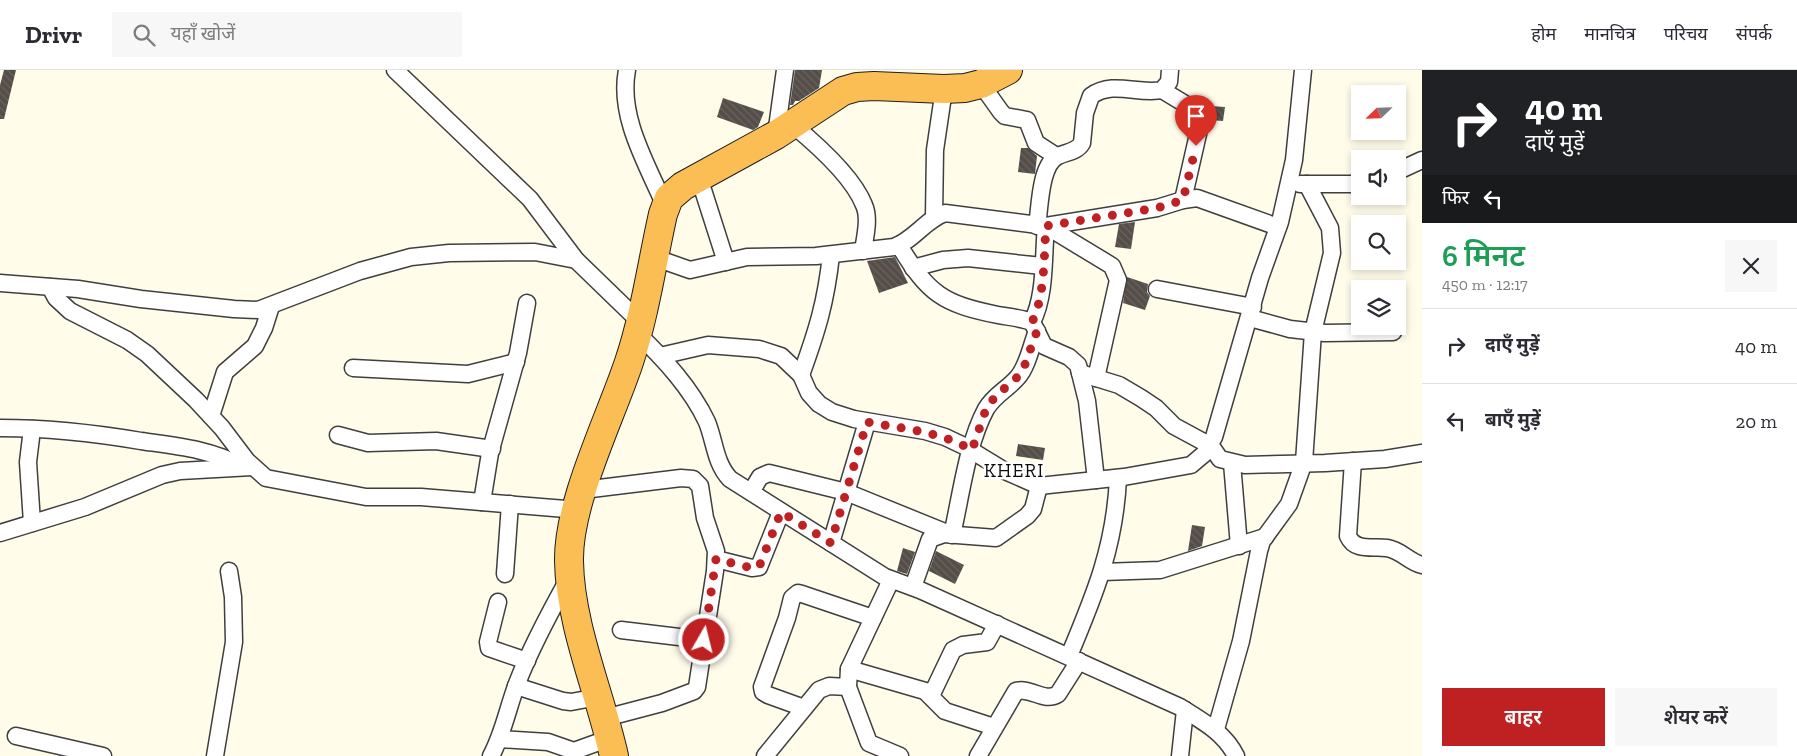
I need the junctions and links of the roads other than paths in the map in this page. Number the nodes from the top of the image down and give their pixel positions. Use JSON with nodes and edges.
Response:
{"nodes":[{"id":1,"x":395,"y":70,"type":"edge"},
{"id":2,"x":627,"y":70,"type":"edge"},
{"id":3,"x":785,"y":70,"type":"edge"},
{"id":4,"x":1008,"y":70,"type":"edge"},
{"id":5,"x":1170,"y":70,"type":"edge"},
{"id":6,"x":1302,"y":70,"type":"edge"},
{"id":7,"x":981,"y":84,"type":"junction"},
{"id":8,"x":944,"y":89,"type":"junction"},
{"id":9,"x":1162,"y":90,"type":"junction"},
{"id":10,"x":784,"y":130,"type":"junction"},
{"id":11,"x":1056,"y":156,"type":"junction"},
{"id":12,"x":1422,"y":160,"type":"edge"},
{"id":13,"x":1406,"y":167,"type":"edge"},
{"id":14,"x":1289,"y":183,"type":"junction"},
{"id":15,"x":1307,"y":184,"type":"junction"},
{"id":16,"x":1351,"y":184,"type":"edge"},
{"id":17,"x":703,"y":190,"type":"dead end"},
{"id":18,"x":1183,"y":200,"type":"junction"},
{"id":19,"x":665,"y":206,"type":"junction"},
{"id":20,"x":934,"y":217,"type":"junction"},
{"id":21,"x":1041,"y":226,"type":"junction"},
{"id":22,"x":1278,"y":227,"type":"junction"},
{"id":23,"x":899,"y":245,"type":"junction"},
{"id":24,"x":864,"y":251,"type":"junction"},
{"id":25,"x":831,"y":255,"type":"junction"},
{"id":26,"x":653,"y":257,"type":"junction"},
{"id":27,"x":576,"y":260,"type":"junction"},
{"id":28,"x":726,"y":262,"type":"junction"},
{"id":29,"x":1042,"y":266,"type":"junction"},
{"id":30,"x":913,"y":268,"type":"junction"},
{"id":31,"x":0,"y":283,"type":"edge"},
{"id":32,"x":50,"y":287,"type":"junction"},
{"id":33,"x":1157,"y":289,"type":"dead end"},
{"id":34,"x":528,"y":303,"type":"dead end"},
{"id":35,"x":271,"y":306,"type":"junction"},
{"id":36,"x":1251,"y":312,"type":"junction"},
{"id":37,"x":639,"y":327,"type":"junction"},
{"id":38,"x":1035,"y":327,"type":"junction"},
{"id":39,"x":1312,"y":332,"type":"junction"},
{"id":40,"x":1351,"y":332,"type":"edge"},
{"id":41,"x":660,"y":356,"type":"junction"},
{"id":42,"x":516,"y":362,"type":"junction"},
{"id":43,"x":353,"y":368,"type":"dead end"},
{"id":44,"x":801,"y":374,"type":"junction"},
{"id":45,"x":1088,"y":375,"type":"junction"},
{"id":46,"x":211,"y":416,"type":"junction"},
{"id":47,"x":867,"y":422,"type":"junction"},
{"id":48,"x":0,"y":428,"type":"edge"},
{"id":49,"x":32,"y":428,"type":"junction"},
{"id":50,"x":338,"y":435,"type":"dead end"},
{"id":51,"x":1211,"y":446,"type":"junction"},
{"id":52,"x":492,"y":449,"type":"junction"},
{"id":53,"x":972,"y":450,"type":"junction"},
{"id":54,"x":1422,"y":453,"type":"edge"},
{"id":55,"x":1353,"y":461,"type":"junction"},
{"id":56,"x":1232,"y":462,"type":"junction"},
{"id":57,"x":1304,"y":462,"type":"junction"},
{"id":58,"x":248,"y":467,"type":"junction"},
{"id":59,"x":726,"y":475,"type":"junction"},
{"id":60,"x":1118,"y":478,"type":"junction"},
{"id":61,"x":1096,"y":480,"type":"junction"},
{"id":62,"x":697,"y":482,"type":"junction"},
{"id":63,"x":1039,"y":486,"type":"junction"},
{"id":64,"x":751,"y":492,"type":"junction"},
{"id":65,"x":846,"y":492,"type":"junction"},
{"id":66,"x":580,"y":500,"type":"junction"},
{"id":67,"x":482,"y":502,"type":"junction"},
{"id":68,"x":510,"y":504,"type":"junction"},
{"id":69,"x":781,"y":512,"type":"junction"},
{"id":70,"x":32,"y":523,"type":"junction"},
{"id":71,"x":0,"y":533,"type":"edge"},
{"id":72,"x":952,"y":535,"type":"junction"},
{"id":73,"x":1265,"y":537,"type":"junction"},
{"id":74,"x":831,"y":543,"type":"junction"},
{"id":75,"x":1239,"y":546,"type":"junction"},
{"id":76,"x":716,"y":559,"type":"junction"},
{"id":77,"x":1422,"y":565,"type":"edge"},
{"id":78,"x":229,"y":570,"type":"dead end"},
{"id":79,"x":1102,"y":572,"type":"junction"},
{"id":80,"x":505,"y":574,"type":"dead end"},
{"id":81,"x":570,"y":576,"type":"junction"},
{"id":82,"x":892,"y":580,"type":"junction"},
{"id":83,"x":912,"y":587,"type":"junction"},
{"id":84,"x":498,"y":602,"type":"dead end"},
{"id":85,"x":873,"y":618,"type":"junction"},
{"id":86,"x":997,"y":624,"type":"junction"},
{"id":87,"x":621,"y":630,"type":"dead end"},
{"id":88,"x":704,"y":640,"type":"junction"},
{"id":89,"x":1074,"y":658,"type":"junction"},
{"id":90,"x":527,"y":660,"type":"junction"},
{"id":91,"x":849,"y":669,"type":"junction"},
{"id":92,"x":516,"y":686,"type":"junction"},
{"id":93,"x":848,"y":687,"type":"junction"},
{"id":94,"x":931,"y":696,"type":"junction"},
{"id":95,"x":804,"y":708,"type":"junction"},
{"id":96,"x":1185,"y":710,"type":"junction"},
{"id":97,"x":607,"y":727,"type":"edge"},
{"id":98,"x":994,"y":727,"type":"junction"},
{"id":99,"x":1216,"y":729,"type":"junction"},
{"id":100,"x":16,"y":736,"type":"dead end"},
{"id":101,"x":500,"y":739,"type":"junction"},
{"id":102,"x":1239,"y":755,"type":"edge"},
{"id":103,"x":103,"y":756,"type":"edge"},
{"id":104,"x":215,"y":756,"type":"edge"},
{"id":105,"x":491,"y":756,"type":"edge"},
{"id":106,"x":765,"y":756,"type":"edge"},
{"id":107,"x":900,"y":756,"type":"edge"},
{"id":108,"x":978,"y":756,"type":"edge"},
{"id":109,"x":1180,"y":756,"type":"edge"}],
"edges":[{"from":1,"to":27,"type":"street"},
{"from":2,"to":19,"type":"street"},
{"from":3,"to":10,"type":"street"},
{"from":4,"to":7,"type":"highway"},
{"from":5,"to":9,"type":"street"},
{"from":6,"to":14,"type":"street"},
{"from":7,"to":8,"type":"highway"},
{"from":7,"to":11,"type":"street"},
{"from":8,"to":10,"type":"highway"},
{"from":8,"to":20,"type":"street"},
{"from":9,"to":11,"type":"street"},
{"from":9,"to":18,"type":"street"},
{"from":10,"to":19,"type":"highway"},
{"from":10,"to":24,"type":"street"},
{"from":11,"to":21,"type":"street"},
{"from":12,"to":13,"type":"street"},
{"from":14,"to":15,"type":"street"},
{"from":14,"to":22,"type":"street"},
{"from":15,"to":16,"type":"street"},
{"from":15,"to":39,"type":"street"},
{"from":17,"to":28,"type":"street"},
{"from":18,"to":21,"type":"street"},
{"from":18,"to":22,"type":"street"},
{"from":19,"to":26,"type":"highway"},
{"from":20,"to":21,"type":"street"},
{"from":20,"to":23,"type":"street"},
{"from":21,"to":29,"type":"street"},
{"from":21,"to":45,"type":"street"},
{"from":22,"to":36,"type":"street"},
{"from":23,"to":24,"type":"street"},
{"from":23,"to":30,"type":"street"},
{"from":24,"to":25,"type":"street"},
{"from":25,"to":28,"type":"street"},
{"from":25,"to":44,"type":"street"},
{"from":26,"to":28,"type":"street"},
{"from":26,"to":37,"type":"highway"},
{"from":27,"to":35,"type":"street"},
{"from":27,"to":37,"type":"street"},
{"from":29,"to":30,"type":"street"},
{"from":29,"to":38,"type":"street"},
{"from":30,"to":38,"type":"street"},
{"from":31,"to":32,"type":"street"},
{"from":32,"to":35,"type":"street"},
{"from":32,"to":46,"type":"street"},
{"from":33,"to":36,"type":"street"},
{"from":34,"to":42,"type":"street"},
{"from":35,"to":46,"type":"street"},
{"from":36,"to":39,"type":"street"},
{"from":36,"to":51,"type":"street"},
{"from":37,"to":41,"type":"street"},
{"from":37,"to":66,"type":"highway"},
{"from":38,"to":45,"type":"street"},
{"from":38,"to":53,"type":"street"},
{"from":39,"to":40,"type":"street"},
{"from":39,"to":57,"type":"street"},
{"from":41,"to":44,"type":"street"},
{"from":41,"to":59,"type":"street"},
{"from":42,"to":43,"type":"street"},
{"from":42,"to":52,"type":"street"},
{"from":44,"to":47,"type":"street"},
{"from":45,"to":51,"type":"street"},
{"from":45,"to":61,"type":"street"},
{"from":46,"to":58,"type":"street"},
{"from":47,"to":53,"type":"street"},
{"from":47,"to":65,"type":"street"},
{"from":48,"to":49,"type":"street"},
{"from":49,"to":58,"type":"street"},
{"from":49,"to":70,"type":"street"},
{"from":50,"to":52,"type":"street"},
{"from":51,"to":56,"type":"street"},
{"from":51,"to":60,"type":"street"},
{"from":52,"to":67,"type":"street"},
{"from":53,"to":63,"type":"street"},
{"from":53,"to":72,"type":"street"},
{"from":54,"to":55,"type":"street"},
{"from":55,"to":57,"type":"street"},
{"from":55,"to":77,"type":"street"},
{"from":56,"to":57,"type":"street"},
{"from":56,"to":75,"type":"street"},
{"from":57,"to":73,"type":"street"},
{"from":58,"to":67,"type":"street"},
{"from":58,"to":70,"type":"street"},
{"from":59,"to":62,"type":"street"},
{"from":59,"to":64,"type":"street"},
{"from":60,"to":61,"type":"street"},
{"from":60,"to":79,"type":"street"},
{"from":61,"to":63,"type":"street"},
{"from":62,"to":66,"type":"street"},
{"from":62,"to":76,"type":"street"},
{"from":63,"to":72,"type":"street"},
{"from":64,"to":65,"type":"street"},
{"from":64,"to":69,"type":"street"},
{"from":65,"to":72,"type":"street"},
{"from":65,"to":74,"type":"street"},
{"from":66,"to":68,"type":"street"},
{"from":66,"to":81,"type":"highway"},
{"from":67,"to":68,"type":"street"},
{"from":68,"to":80,"type":"street"},
{"from":69,"to":74,"type":"street"},
{"from":69,"to":76,"type":"street"},
{"from":70,"to":71,"type":"street"},
{"from":72,"to":83,"type":"street"},
{"from":73,"to":75,"type":"street"},
{"from":73,"to":99,"type":"street"},
{"from":74,"to":82,"type":"street"},
{"from":75,"to":79,"type":"street"},
{"from":76,"to":88,"type":"street"},
{"from":78,"to":104,"type":"street"},
{"from":79,"to":89,"type":"street"},
{"from":81,"to":90,"type":"street"},
{"from":81,"to":97,"type":"highway"},
{"from":82,"to":83,"type":"street"},
{"from":82,"to":85,"type":"street"},
{"from":83,"to":86,"type":"street"},
{"from":84,"to":90,"type":"street"},
{"from":85,"to":91,"type":"street"},
{"from":85,"to":95,"type":"street"},
{"from":86,"to":89,"type":"street"},
{"from":86,"to":94,"type":"street"},
{"from":87,"to":88,"type":"street"},
{"from":88,"to":97,"type":"street"},
{"from":89,"to":96,"type":"street"},
{"from":89,"to":98,"type":"street"},
{"from":90,"to":92,"type":"street"},
{"from":91,"to":93,"type":"street"},
{"from":91,"to":94,"type":"street"},
{"from":92,"to":97,"type":"street"},
{"from":92,"to":101,"type":"street"},
{"from":93,"to":95,"type":"street"},
{"from":93,"to":107,"type":"street"},
{"from":94,"to":98,"type":"street"},
{"from":95,"to":106,"type":"street"},
{"from":96,"to":99,"type":"street"},
{"from":96,"to":109,"type":"street"},
{"from":97,"to":101,"type":"street"},
{"from":98,"to":108,"type":"street"},
{"from":99,"to":102,"type":"street"},
{"from":100,"to":103,"type":"street"},
{"from":101,"to":105,"type":"street"}]}
